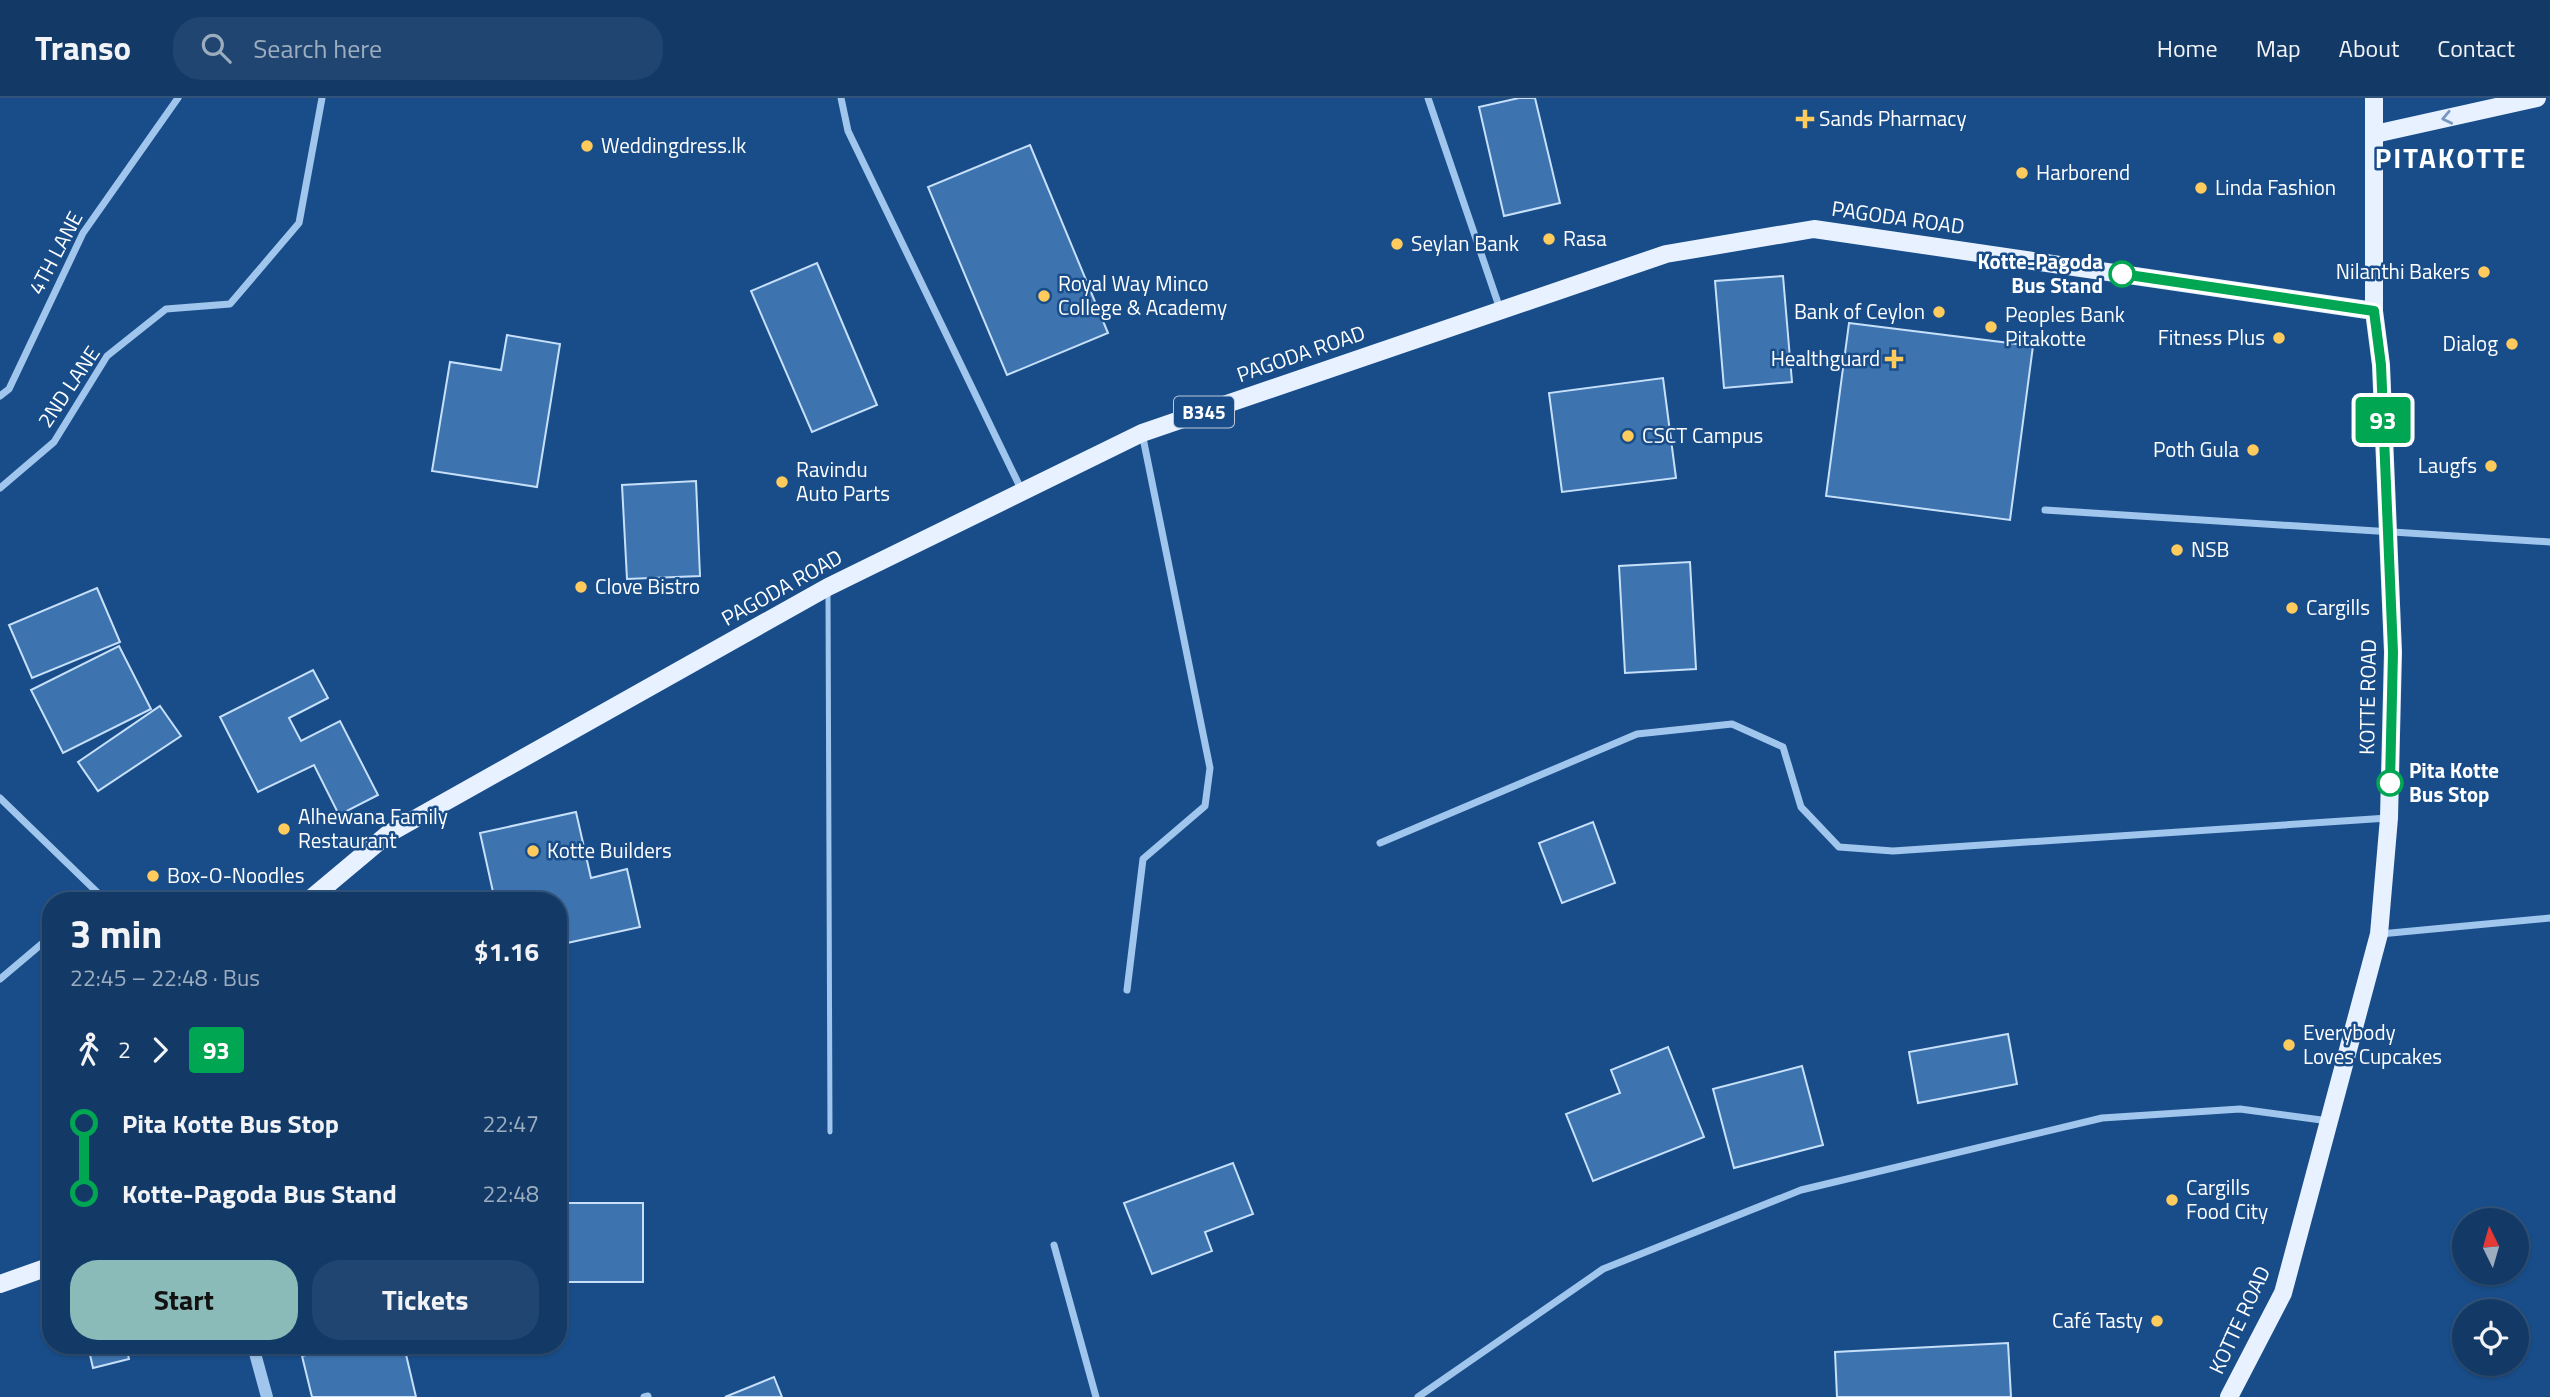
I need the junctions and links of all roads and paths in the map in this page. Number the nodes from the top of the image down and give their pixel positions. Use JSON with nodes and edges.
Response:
{"nodes":[{"id":1,"x":178,"y":98,"type":"edge"},
{"id":2,"x":322,"y":98,"type":"edge"},
{"id":3,"x":841,"y":98,"type":"edge"},
{"id":4,"x":1428,"y":98,"type":"edge"},
{"id":5,"x":2374,"y":98,"type":"edge"},
{"id":6,"x":2537,"y":98,"type":"edge"},
{"id":7,"x":2375,"y":134,"type":"junction"},
{"id":8,"x":1500,"y":309,"type":"junction"},
{"id":9,"x":2374,"y":311,"type":"junction"},
{"id":10,"x":0,"y":396,"type":"edge"},
{"id":11,"x":1142,"y":433,"type":"junction"},
{"id":12,"x":0,"y":488,"type":"edge"},
{"id":13,"x":1023,"y":492,"type":"junction"},
{"id":14,"x":2045,"y":510,"type":"dead end"},
{"id":15,"x":2387,"y":533,"type":"junction"},
{"id":16,"x":2550,"y":542,"type":"edge"},
{"id":17,"x":828,"y":587,"type":"junction"},
{"id":18,"x":0,"y":798,"type":"edge"},
{"id":19,"x":2389,"y":818,"type":"junction"},
{"id":20,"x":1380,"y":843,"type":"dead end"},
{"id":21,"x":97,"y":892,"type":"edge"},
{"id":22,"x":319,"y":892,"type":"edge"},
{"id":23,"x":2550,"y":918,"type":"edge"},
{"id":24,"x":2379,"y":934,"type":"junction"},
{"id":25,"x":42,"y":944,"type":"edge"},
{"id":26,"x":0,"y":979,"type":"edge"},
{"id":27,"x":1127,"y":990,"type":"dead end"},
{"id":28,"x":2330,"y":1121,"type":"junction"},
{"id":29,"x":830,"y":1132,"type":"dead end"},
{"id":30,"x":1054,"y":1245,"type":"dead end"},
{"id":31,"x":42,"y":1269,"type":"edge"},
{"id":32,"x":0,"y":1284,"type":"edge"},
{"id":33,"x":255,"y":1354,"type":"edge"},
{"id":34,"x":267,"y":1397,"type":"edge"},
{"id":35,"x":1096,"y":1397,"type":"edge"},
{"id":36,"x":1418,"y":1397,"type":"edge"},
{"id":37,"x":2229,"y":1397,"type":"edge"}],
"edges":[{"from":1,"to":10,"type":"street","name":"4TH LANE"},
{"from":2,"to":12,"type":"street","name":"2ND LANE"},
{"from":3,"to":13,"type":"street"},
{"from":4,"to":8,"type":"street"},
{"from":5,"to":7,"type":"main road","name":"KOTTE ROAD"},
{"from":6,"to":7,"type":"main road","one_way":true},
{"from":7,"to":9,"type":"main road","name":"KOTTE ROAD"},
{"from":8,"to":9,"type":"main road","name":"PAGODA ROAD","number":"B345"},
{"from":8,"to":11,"type":"main road","name":"PAGODA ROAD","number":"B345"},
{"from":9,"to":15,"type":"main road","name":"KOTTE ROAD"},
{"from":11,"to":13,"type":"main road","name":"PAGODA ROAD","number":"B345"},
{"from":11,"to":27,"type":"street"},
{"from":13,"to":17,"type":"main road","name":"PAGODA ROAD","number":"B345"},
{"from":14,"to":15,"type":"street"},
{"from":15,"to":16,"type":"street"},
{"from":15,"to":19,"type":"main road","name":"KOTTE ROAD"},
{"from":17,"to":22,"type":"main road","name":"PAGODA ROAD","number":"B345"},
{"from":17,"to":29,"type":"lane"},
{"from":18,"to":21,"type":"street"},
{"from":19,"to":20,"type":"street"},
{"from":19,"to":24,"type":"main road","name":"KOTTE ROAD"},
{"from":23,"to":24,"type":"street"},
{"from":24,"to":28,"type":"main road","name":"KOTTE ROAD"},
{"from":25,"to":26,"type":"street"},
{"from":28,"to":36,"type":"street"},
{"from":28,"to":37,"type":"main road","name":"KOTTE ROAD"},
{"from":30,"to":35,"type":"street"},
{"from":31,"to":32,"type":"main road"},
{"from":33,"to":34,"type":"street"}]}
